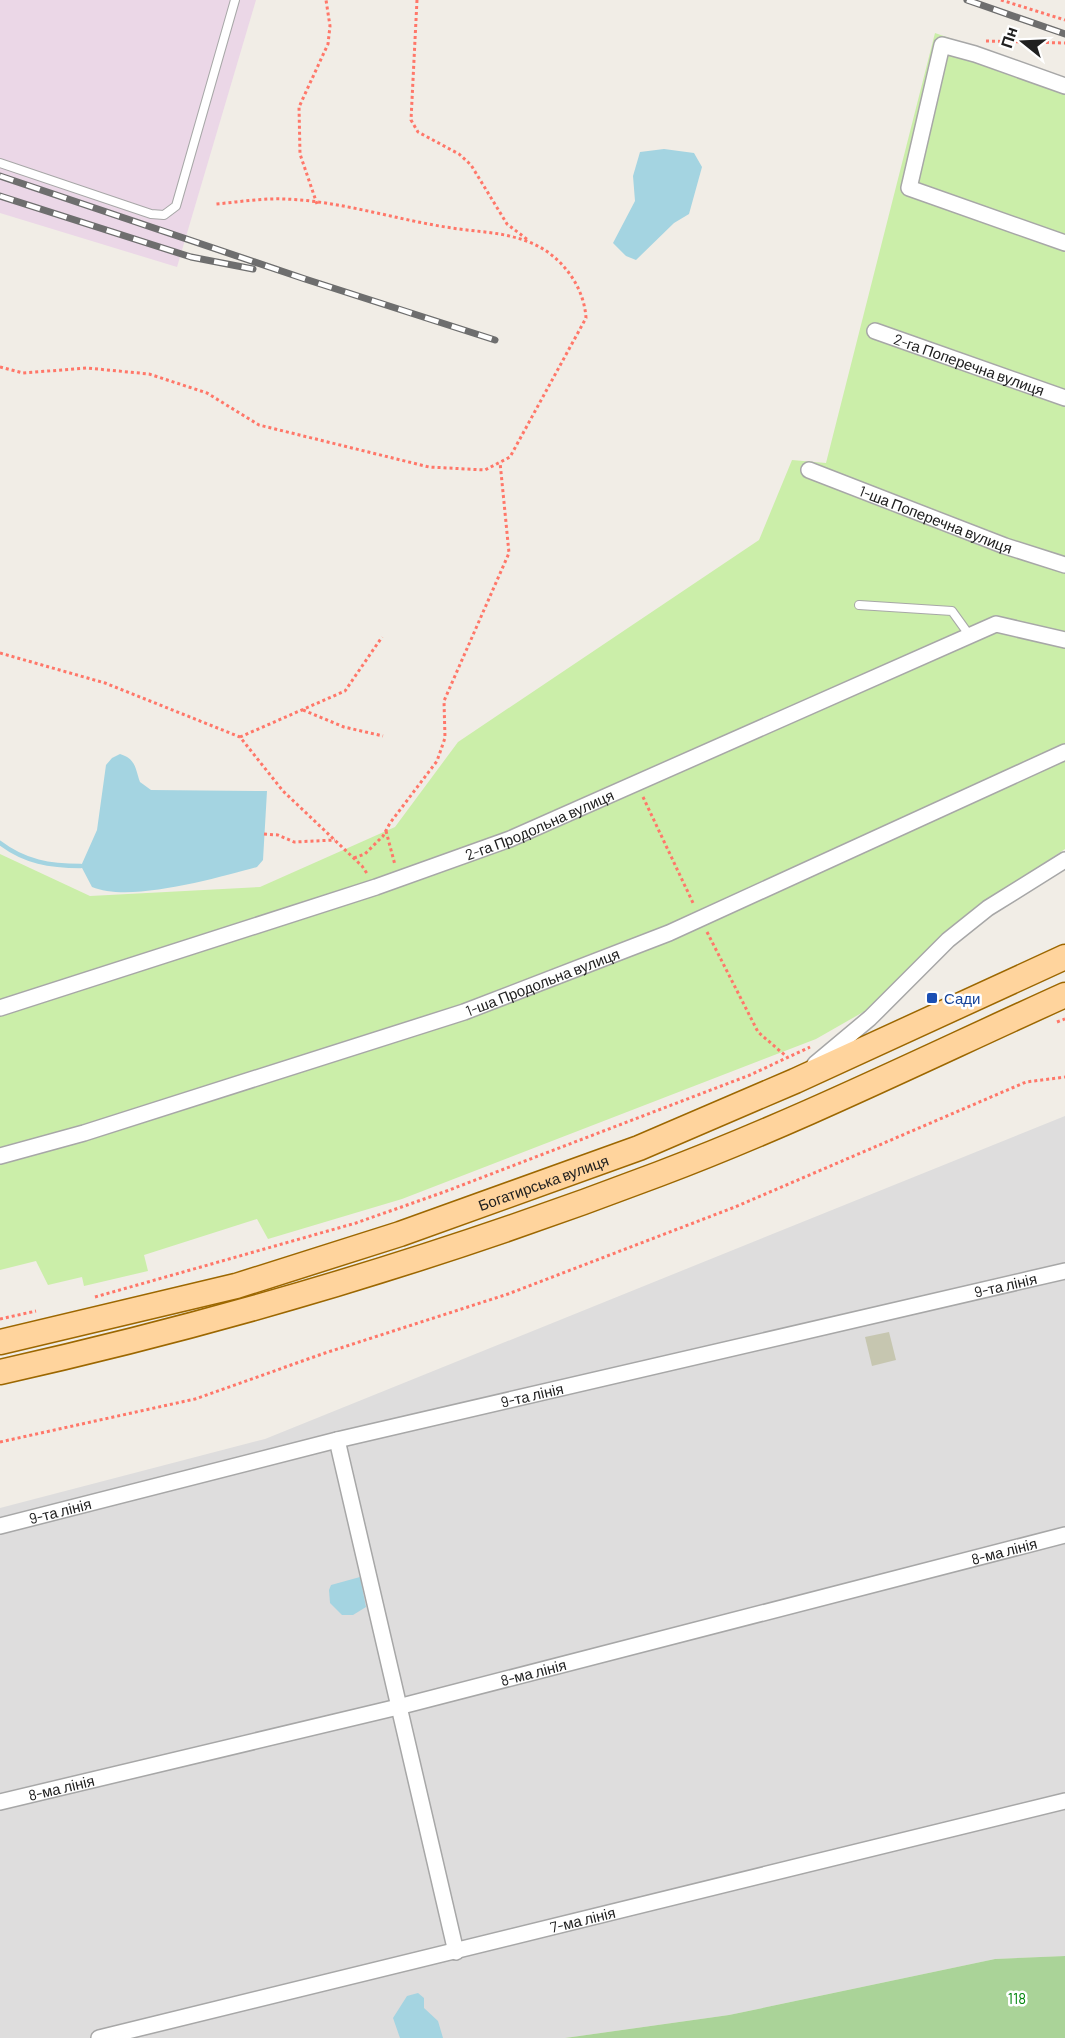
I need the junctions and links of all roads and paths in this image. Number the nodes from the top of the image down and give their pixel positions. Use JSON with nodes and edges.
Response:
{"nodes":[{"id":1,"x":235,"y":0,"type":"edge"},
{"id":2,"x":326,"y":0,"type":"edge"},
{"id":3,"x":417,"y":0,"type":"edge"},
{"id":4,"x":1001,"y":0,"type":"edge"},
{"id":5,"x":1065,"y":20,"type":"edge"},
{"id":6,"x":979,"y":40,"type":"dead end"},
{"id":7,"x":1065,"y":43,"type":"edge"},
{"id":8,"x":1065,"y":86,"type":"edge"},
{"id":9,"x":0,"y":163,"type":"edge"},
{"id":10,"x":216,"y":204,"type":"dead end"},
{"id":11,"x":317,"y":204,"type":"junction"},
{"id":12,"x":530,"y":242,"type":"junction"},
{"id":13,"x":1065,"y":243,"type":"edge"},
{"id":14,"x":875,"y":331,"type":"dead end"},
{"id":15,"x":0,"y":367,"type":"edge"},
{"id":16,"x":1065,"y":398,"type":"edge"},
{"id":17,"x":500,"y":462,"type":"junction"},
{"id":18,"x":809,"y":470,"type":"dead end"},
{"id":19,"x":1065,"y":565,"type":"edge"},
{"id":20,"x":859,"y":605,"type":"dead end"},
{"id":21,"x":970,"y":636,"type":"junction"},
{"id":22,"x":382,"y":637,"type":"dead end"},
{"id":23,"x":1065,"y":640,"type":"edge"},
{"id":24,"x":0,"y":653,"type":"edge"},
{"id":25,"x":303,"y":710,"type":"junction"},
{"id":26,"x":383,"y":736,"type":"dead end"},
{"id":27,"x":240,"y":737,"type":"junction"},
{"id":28,"x":1065,"y":752,"type":"edge"},
{"id":29,"x":386,"y":831,"type":"junction"},
{"id":30,"x":264,"y":834,"type":"dead end"},
{"id":31,"x":335,"y":840,"type":"junction"},
{"id":32,"x":354,"y":858,"type":"junction"},
{"id":33,"x":1065,"y":860,"type":"edge"},
{"id":34,"x":400,"y":878,"type":"junction"},
{"id":35,"x":376,"y":887,"type":"junction"},
{"id":36,"x":1065,"y":957,"type":"edge"},
{"id":37,"x":1065,"y":995,"type":"edge"},
{"id":38,"x":0,"y":1008,"type":"edge"},
{"id":39,"x":820,"y":1042,"type":"dead end"},
{"id":40,"x":1065,"y":1077,"type":"edge"},
{"id":41,"x":795,"y":1081,"type":"junction"},
{"id":42,"x":0,"y":1156,"type":"edge"},
{"id":43,"x":1065,"y":1271,"type":"edge"},
{"id":44,"x":87,"y":1300,"type":"dead end"},
{"id":45,"x":43,"y":1310,"type":"dead end"},
{"id":46,"x":0,"y":1319,"type":"edge"},
{"id":47,"x":0,"y":1342,"type":"edge"},
{"id":48,"x":0,"y":1372,"type":"edge"},
{"id":49,"x":337,"y":1440,"type":"junction"},
{"id":50,"x":0,"y":1442,"type":"edge"},
{"id":51,"x":0,"y":1526,"type":"edge"},
{"id":52,"x":1065,"y":1535,"type":"edge"},
{"id":53,"x":398,"y":1707,"type":"junction"},
{"id":54,"x":1065,"y":1801,"type":"edge"},
{"id":55,"x":0,"y":1802,"type":"edge"},
{"id":56,"x":456,"y":1952,"type":"junction"},
{"id":57,"x":99,"y":2038,"type":"edge"}],
"edges":[{"from":1,"to":9,"type":"lane"},
{"from":2,"to":11,"type":"path"},
{"from":3,"to":12,"type":"path"},
{"from":4,"to":5,"type":"path"},
{"from":6,"to":7,"type":"path"},
{"from":8,"to":13,"type":"street"},
{"from":10,"to":11,"type":"path"},
{"from":11,"to":12,"type":"path"},
{"from":12,"to":17,"type":"path"},
{"from":14,"to":16,"type":"street","name":"2-га Поперечна вулиця"},
{"from":15,"to":17,"type":"path"},
{"from":17,"to":29,"type":"path"},
{"from":18,"to":19,"type":"street","name":"1-ша Поперечна вулиця"},
{"from":20,"to":21,"type":"lane"},
{"from":21,"to":23,"type":"street","name":"2-га Продольна вулиця"},
{"from":21,"to":34,"type":"street","name":"2-га Продольна вулиця"},
{"from":22,"to":25,"type":"path"},
{"from":24,"to":27,"type":"path"},
{"from":25,"to":26,"type":"path"},
{"from":25,"to":27,"type":"path"},
{"from":27,"to":31,"type":"path"},
{"from":28,"to":42,"type":"street","name":"1-ша Продольна вулиця"},
{"from":29,"to":32,"type":"path"},
{"from":29,"to":34,"type":"path"},
{"from":30,"to":31,"type":"path"},
{"from":31,"to":32,"type":"path"},
{"from":32,"to":35,"type":"path"},
{"from":33,"to":41,"type":"street"},
{"from":34,"to":35,"type":"street","name":"2-га Продольна вулиця"},
{"from":35,"to":38,"type":"street","name":"2-га Продольна вулиця"},
{"from":36,"to":41,"type":"main road","name":"Богатирська вулиця"},
{"from":37,"to":48,"type":"main road"},
{"from":39,"to":44,"type":"path"},
{"from":40,"to":50,"type":"path"},
{"from":41,"to":47,"type":"main road","name":"Богатирська вулиця"},
{"from":43,"to":49,"type":"street","name":"9-та лінія"},
{"from":45,"to":46,"type":"path"},
{"from":49,"to":51,"type":"street","name":"9-та лінія"},
{"from":49,"to":53,"type":"street"},
{"from":52,"to":53,"type":"street","name":"8-ма лінія"},
{"from":53,"to":55,"type":"street","name":"8-ма лінія"},
{"from":53,"to":56,"type":"street"},
{"from":54,"to":56,"type":"street","name":"7-ма лінія"},
{"from":56,"to":57,"type":"street","name":"7-ма лінія"}]}
